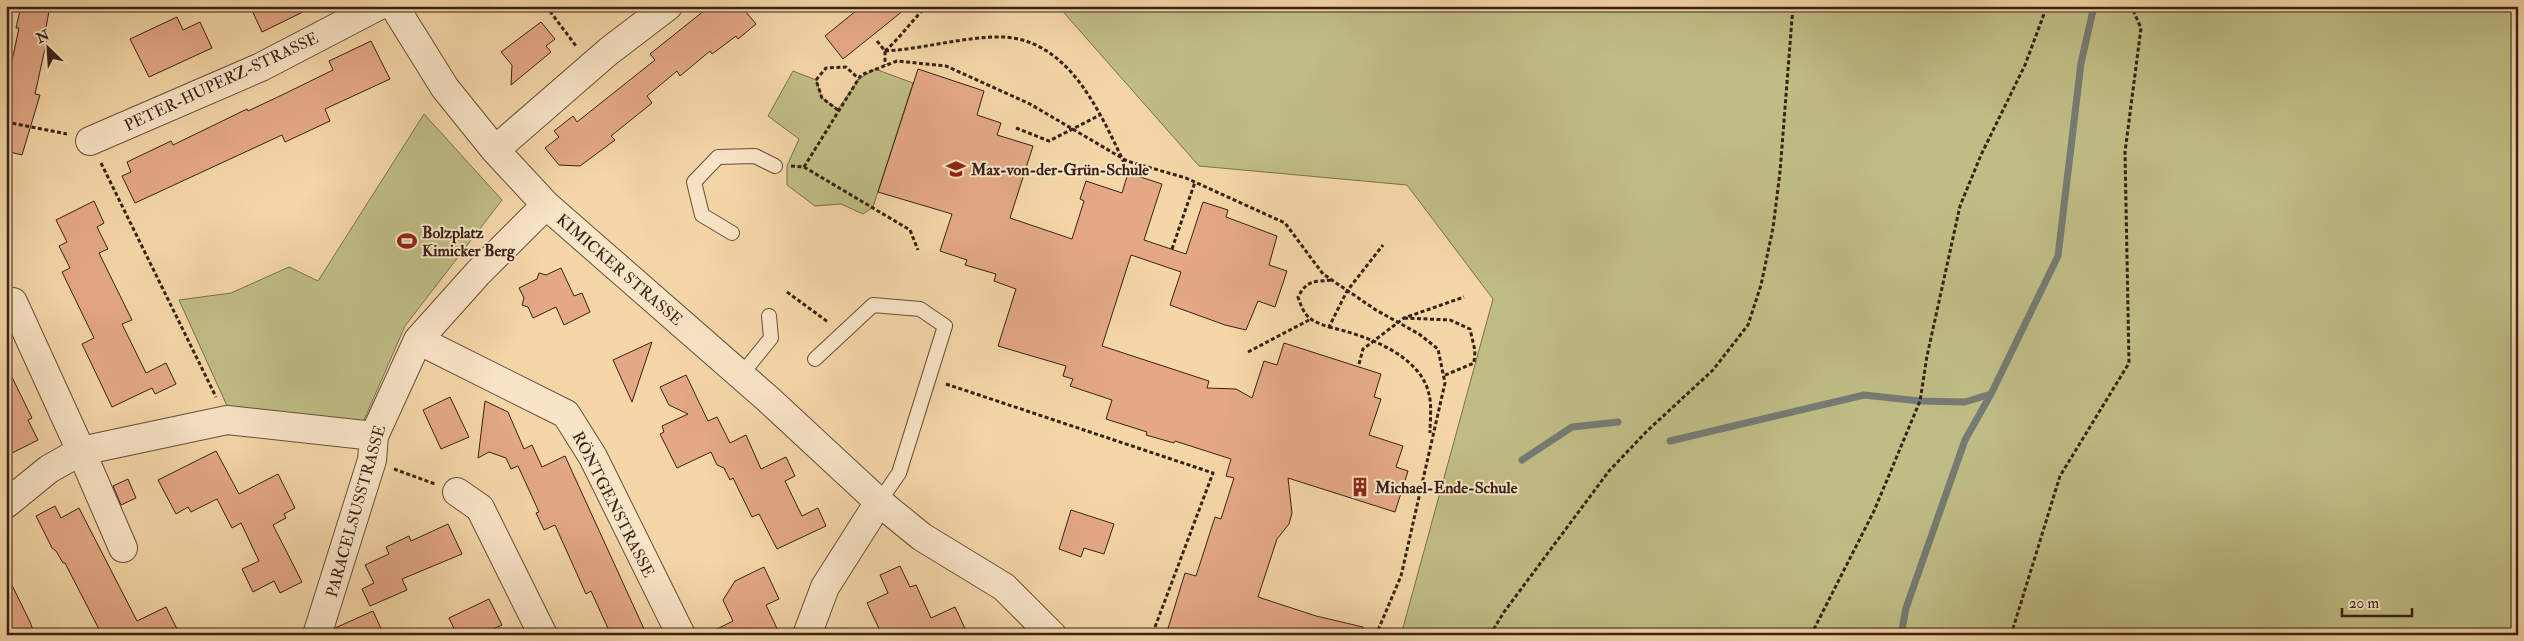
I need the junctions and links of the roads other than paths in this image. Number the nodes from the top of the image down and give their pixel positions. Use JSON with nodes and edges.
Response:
{"nodes":[{"id":1,"x":378,"y":6,"type":"edge"},
{"id":2,"x":394,"y":6,"type":"edge"},
{"id":3,"x":668,"y":6,"type":"edge"},
{"id":4,"x":90,"y":141,"type":"road end"},
{"id":5,"x":494,"y":150,"type":"junction"},
{"id":6,"x":775,"y":166,"type":"road end"},
{"id":7,"x":546,"y":205,"type":"junction"},
{"id":8,"x":732,"y":233,"type":"dead end"},
{"id":9,"x":13,"y":302,"type":"dead end"},
{"id":10,"x":769,"y":316,"type":"dead end"},
{"id":11,"x":418,"y":340,"type":"junction"},
{"id":12,"x":815,"y":359,"type":"dead end"},
{"id":13,"x":741,"y":375,"type":"junction"},
{"id":14,"x":373,"y":448,"type":"junction"},
{"id":15,"x":81,"y":450,"type":"junction"},
{"id":16,"x":457,"y":492,"type":"road end"},
{"id":17,"x":879,"y":502,"type":"junction"},
{"id":18,"x":6,"y":504,"type":"edge"},
{"id":19,"x":122,"y":548,"type":"dead end"},
{"id":20,"x":317,"y":635,"type":"edge"},
{"id":21,"x":543,"y":635,"type":"edge"},
{"id":22,"x":681,"y":635,"type":"edge"},
{"id":23,"x":807,"y":635,"type":"edge"},
{"id":24,"x":1052,"y":635,"type":"edge"}],
"edges":[{"from":1,"to":4,"type":"street","name":"PETER-HUPERZ-STRASSE"},
{"from":2,"to":5,"type":"street","name":"KIMICKER STRASSE"},
{"from":3,"to":5,"type":"street"},
{"from":5,"to":7,"type":"street","name":"KIMICKER STRASSE"},
{"from":6,"to":8,"type":"lane"},
{"from":7,"to":11,"type":"street","name":"PARACELSUSSTRASSE"},
{"from":7,"to":13,"type":"street","name":"KIMICKER STRASSE"},
{"from":9,"to":15,"type":"street"},
{"from":10,"to":13,"type":"lane"},
{"from":11,"to":14,"type":"street","name":"PARACELSUSSTRASSE"},
{"from":11,"to":22,"type":"street","name":"RÖNTGENSTRASSE"},
{"from":12,"to":17,"type":"lane"},
{"from":13,"to":17,"type":"street","name":"KIMICKER STRASSE"},
{"from":14,"to":15,"type":"street"},
{"from":14,"to":20,"type":"street","name":"PARACELSUSSTRASSE"},
{"from":15,"to":18,"type":"street"},
{"from":15,"to":19,"type":"street"},
{"from":16,"to":21,"type":"street"},
{"from":17,"to":23,"type":"street"},
{"from":17,"to":24,"type":"street","name":"KIMICKER STRASSE"}]}
